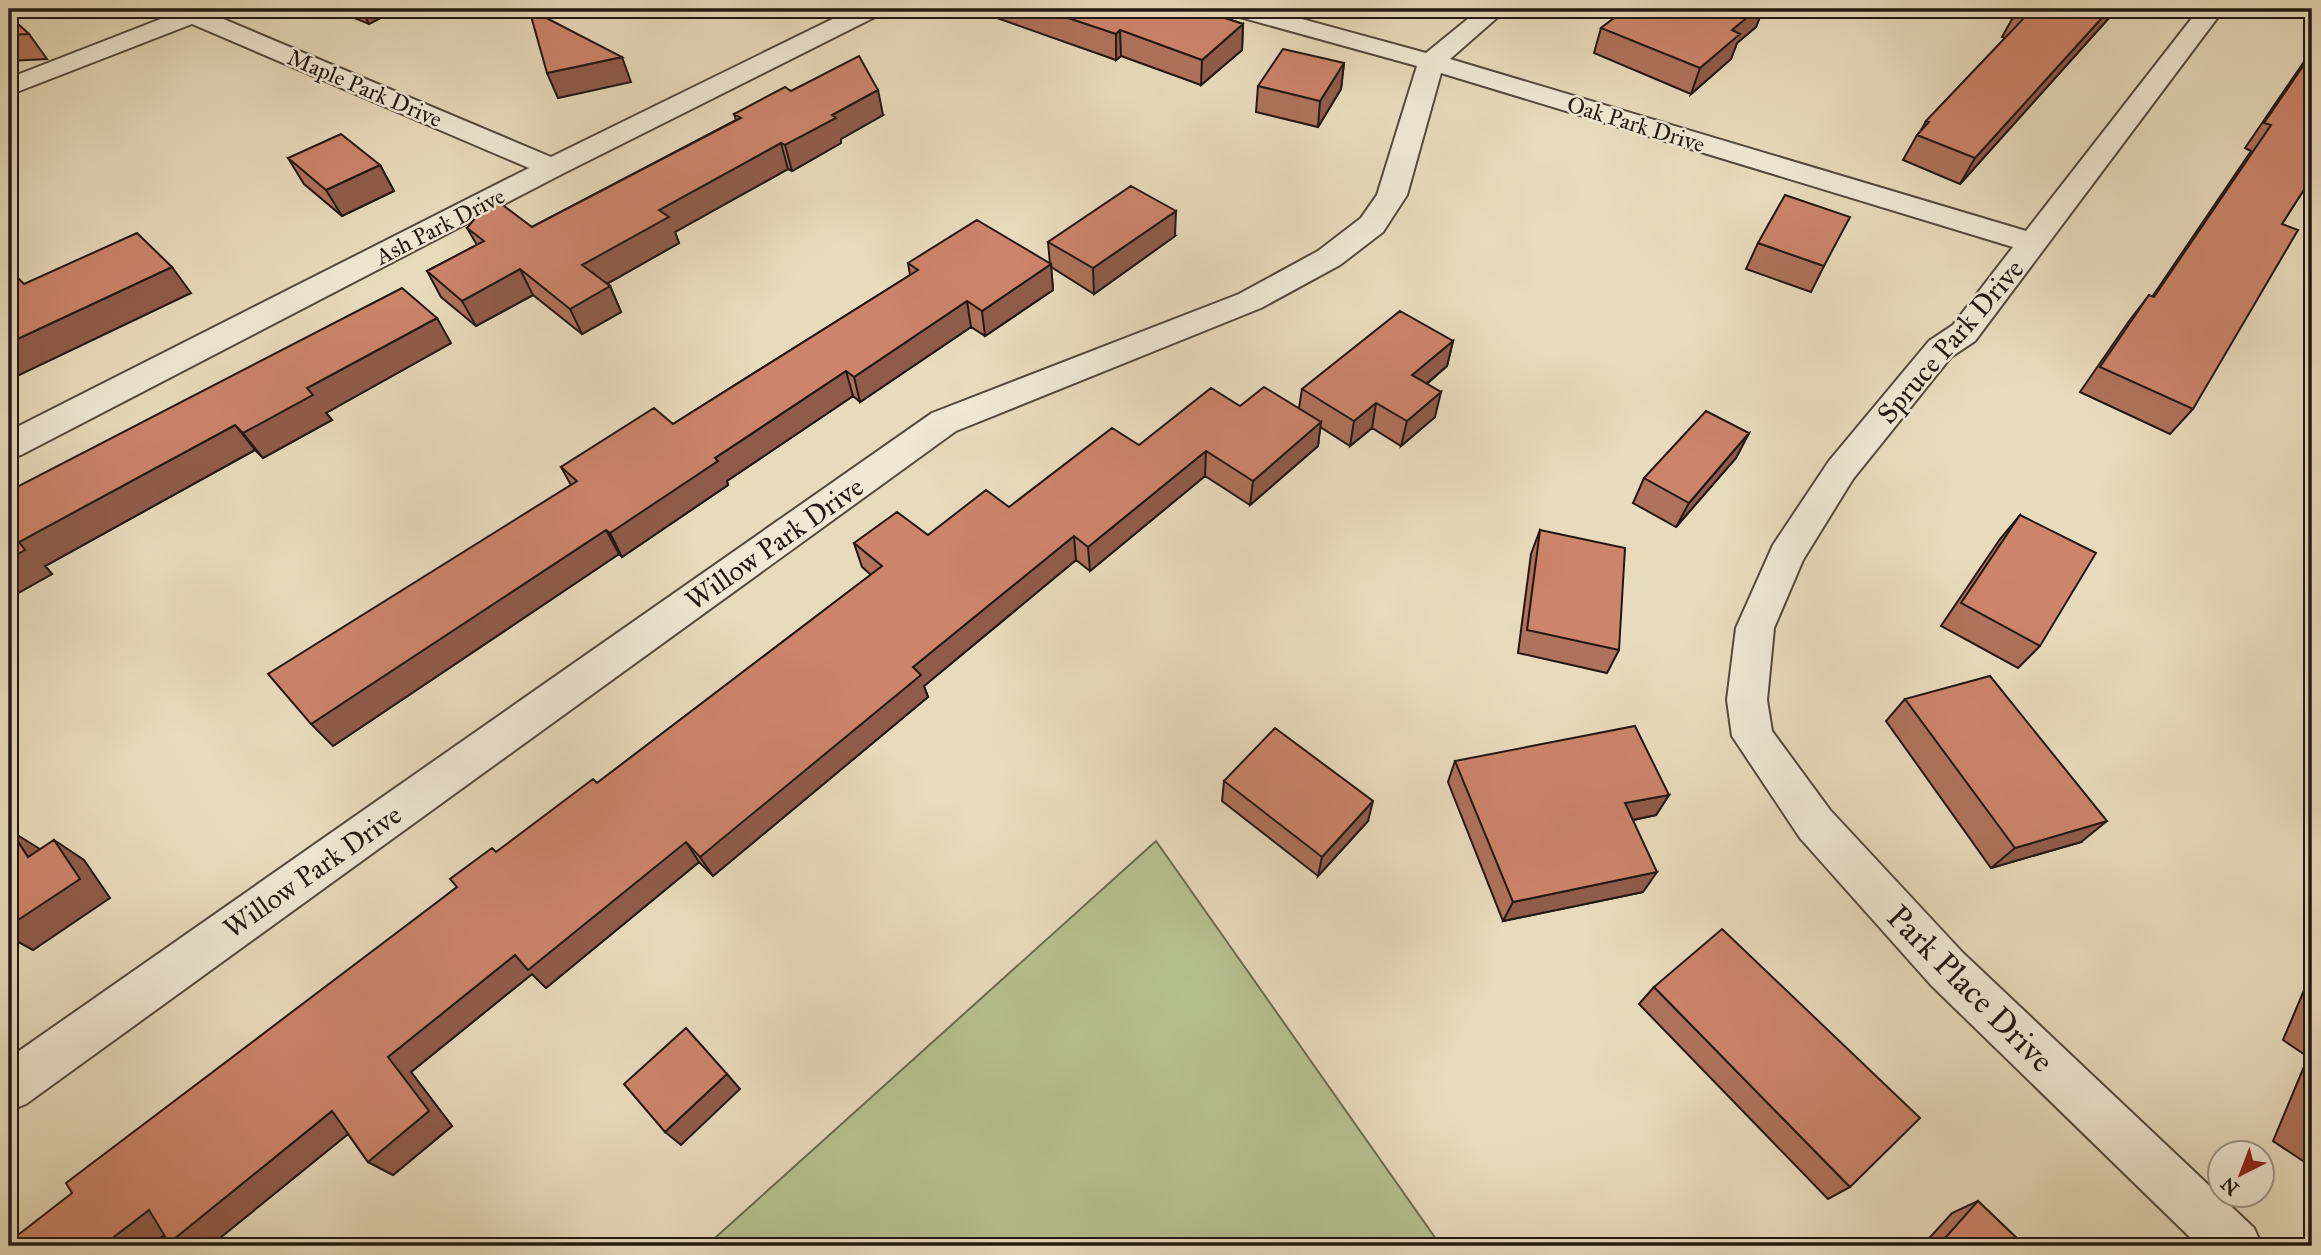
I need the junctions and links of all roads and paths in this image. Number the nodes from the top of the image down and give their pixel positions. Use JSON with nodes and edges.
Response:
{"nodes":[{"id":1,"x":872,"y":9,"type":"edge"},
{"id":2,"x":1238,"y":9,"type":"edge"},
{"id":3,"x":1495,"y":9,"type":"edge"},
{"id":4,"x":2212,"y":9,"type":"edge"},
{"id":5,"x":186,"y":12,"type":"edge"},
{"id":6,"x":1430,"y":62,"type":"junction"},
{"id":7,"x":9,"y":87,"type":"edge"},
{"id":8,"x":552,"y":168,"type":"junction"},
{"id":9,"x":2032,"y":243,"type":"junction"},
{"id":10,"x":9,"y":446,"type":"edge"},
{"id":11,"x":1746,"y":700,"type":"joint"},
{"id":12,"x":9,"y":1087,"type":"edge"},
{"id":13,"x":2236,"y":1246,"type":"edge"}],
"edges":[{"from":1,"to":8,"type":"street","name":"Ash Park Drive"},
{"from":2,"to":6,"type":"street","name":"Oak Park Drive"},
{"from":3,"to":6,"type":"street"},
{"from":4,"to":9,"type":"street","name":"Spruce Park Drive"},
{"from":5,"to":7,"type":"street"},
{"from":5,"to":8,"type":"street","name":"Maple Park Drive"},
{"from":6,"to":9,"type":"street","name":"Oak Park Drive"},
{"from":6,"to":12,"type":"street","name":"Willow Park Drive"},
{"from":8,"to":10,"type":"street","name":"Ash Park Drive"},
{"from":9,"to":11,"type":"street","name":"Spruce Park Drive"},
{"from":11,"to":13,"type":"street","name":"Park Place Drive"}]}
